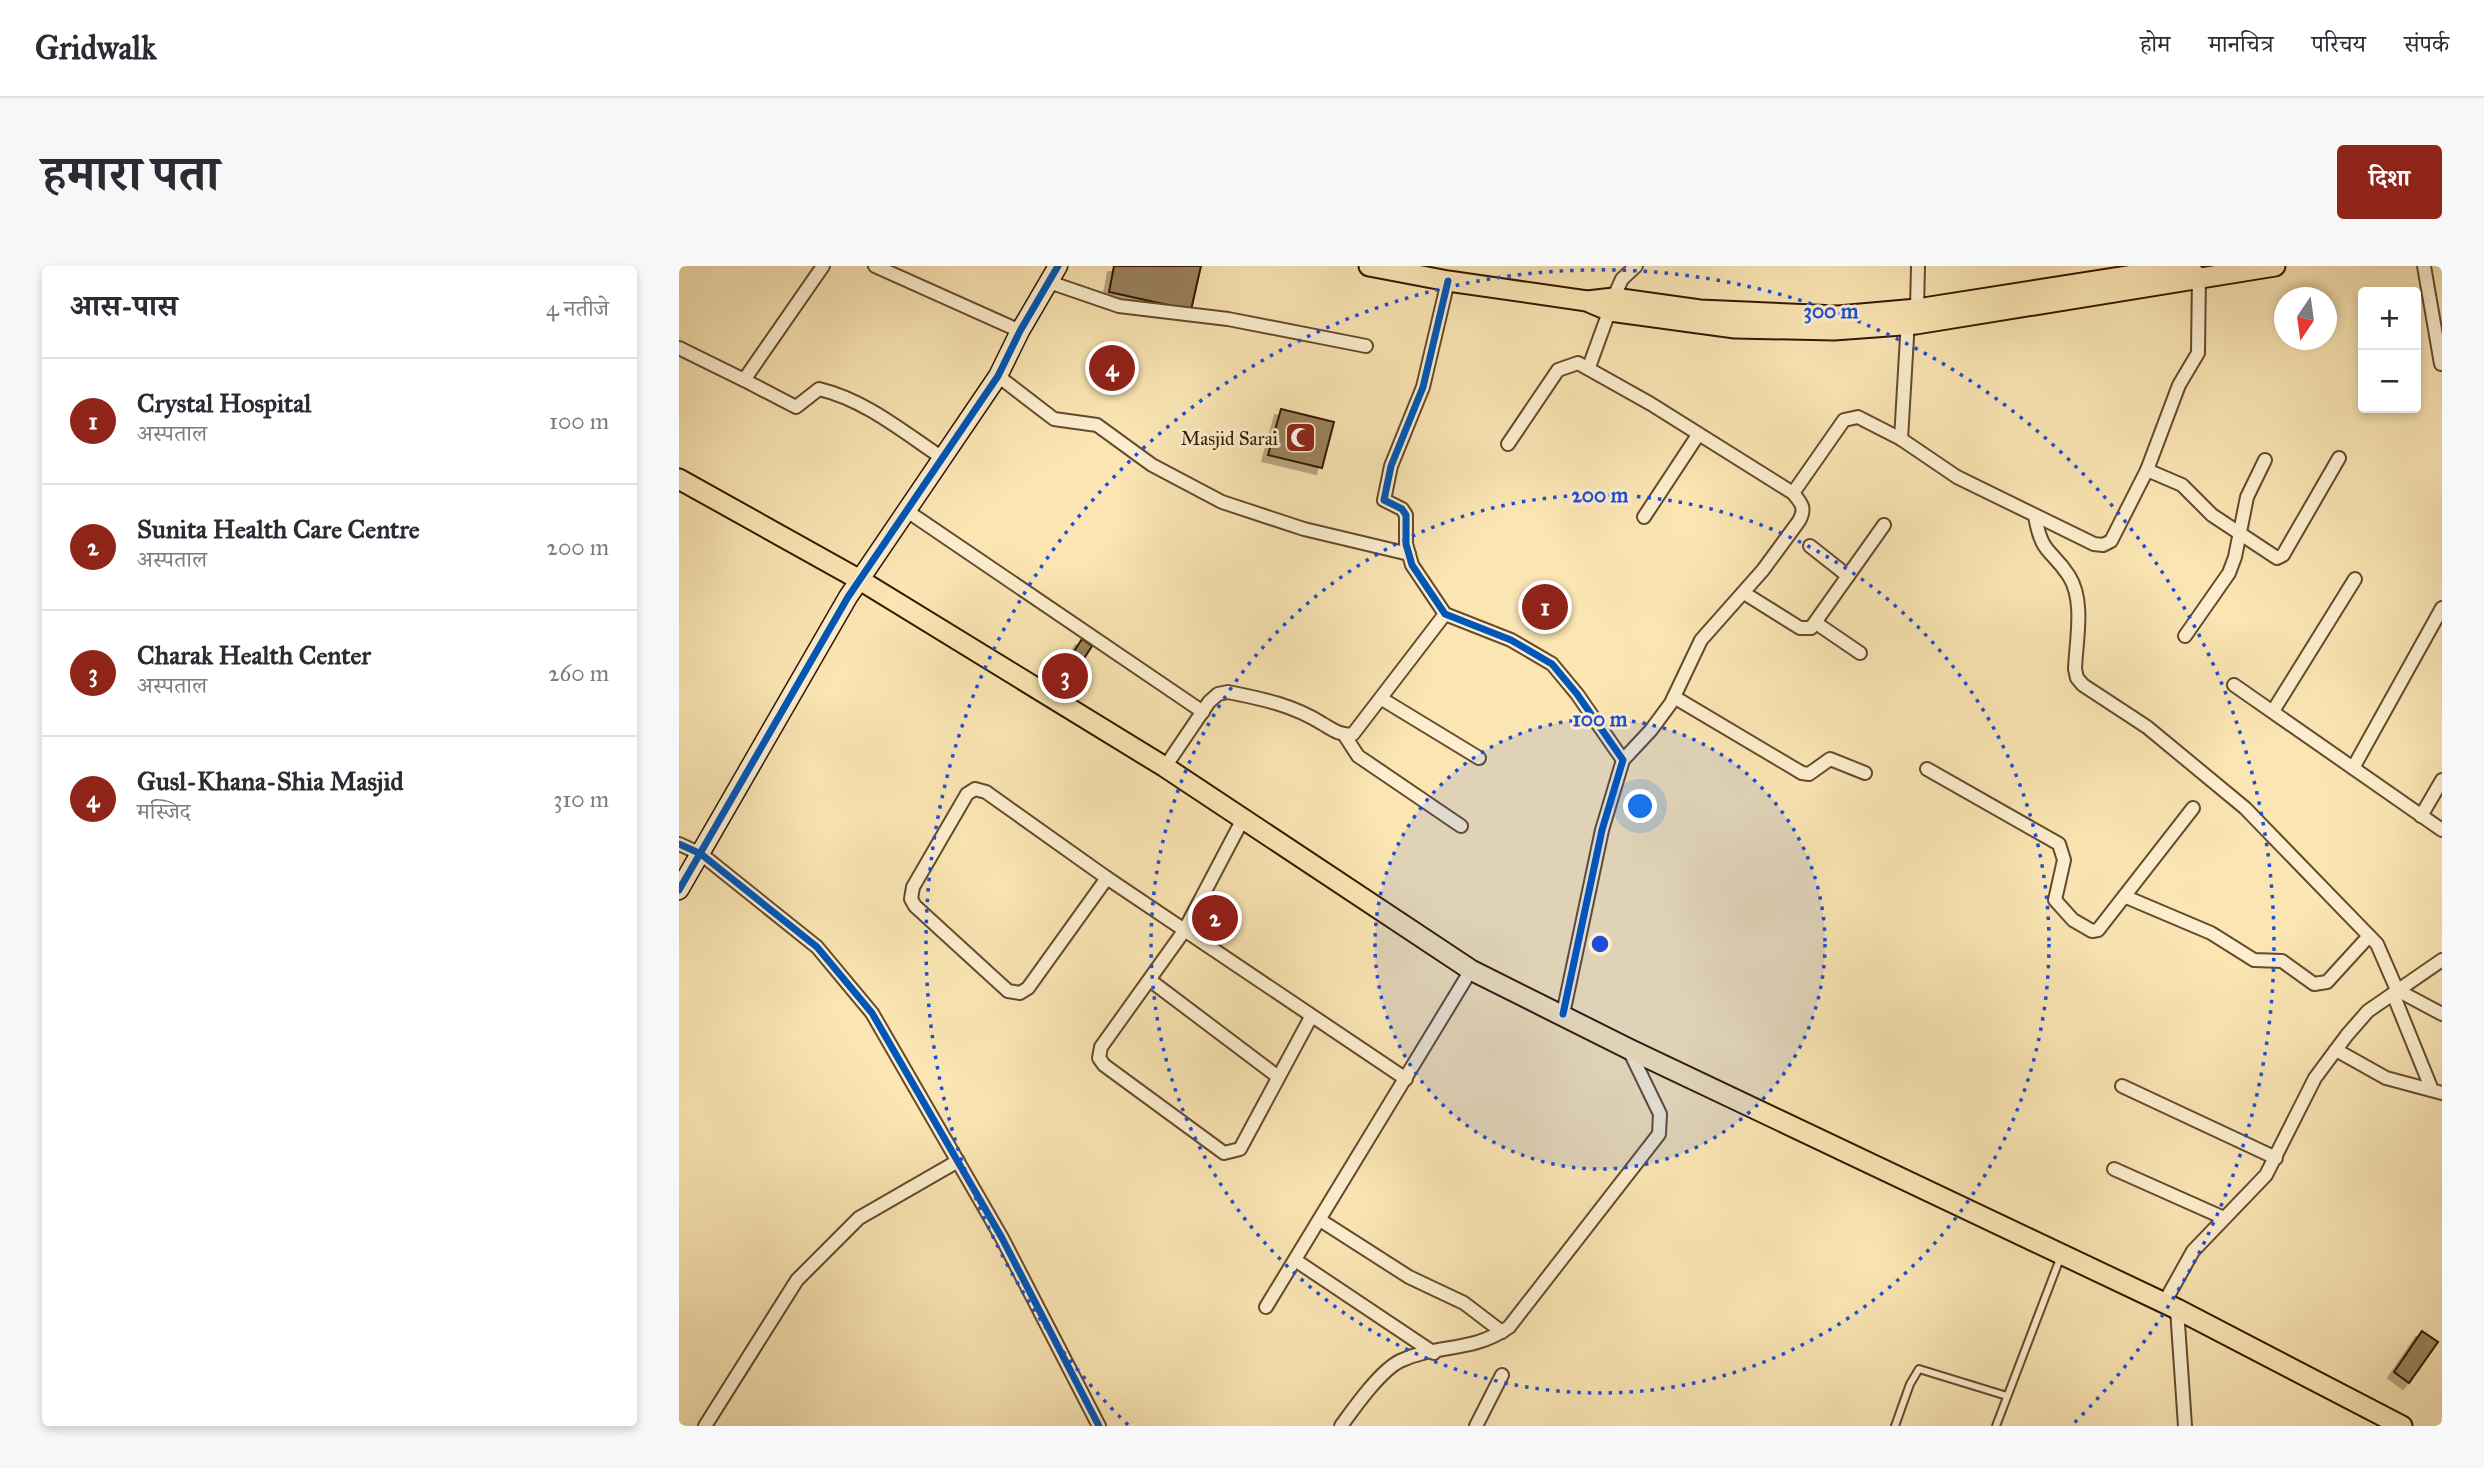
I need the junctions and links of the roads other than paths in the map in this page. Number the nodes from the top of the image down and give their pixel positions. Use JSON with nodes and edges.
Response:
{"nodes":[{"id":1,"x":823,"y":266,"type":"edge"},
{"id":2,"x":875,"y":266,"type":"edge"},
{"id":3,"x":1058,"y":266,"type":"edge"},
{"id":4,"x":1369,"y":266,"type":"edge"},
{"id":5,"x":1636,"y":266,"type":"edge"},
{"id":6,"x":1919,"y":266,"type":"edge"},
{"id":7,"x":2275,"y":266,"type":"edge"},
{"id":8,"x":2424,"y":266,"type":"edge"},
{"id":9,"x":2196,"y":270,"type":"edge"},
{"id":10,"x":1448,"y":281,"type":"junction"},
{"id":11,"x":1049,"y":282,"type":"junction"},
{"id":12,"x":1612,"y":305,"type":"junction"},
{"id":13,"x":1911,"y":315,"type":"junction"},
{"id":14,"x":1020,"y":331,"type":"junction"},
{"id":15,"x":1366,"y":346,"type":"dead end"},
{"id":16,"x":679,"y":348,"type":"edge"},
{"id":17,"x":2441,"y":364,"type":"edge"},
{"id":18,"x":1589,"y":367,"type":"junction"},
{"id":19,"x":998,"y":376,"type":"junction"},
{"id":20,"x":744,"y":380,"type":"junction"},
{"id":21,"x":1698,"y":435,"type":"junction"},
{"id":22,"x":1901,"y":439,"type":"junction"},
{"id":23,"x":1508,"y":444,"type":"dead end"},
{"id":24,"x":941,"y":457,"type":"junction"},
{"id":25,"x":2339,"y":458,"type":"dead end"},
{"id":26,"x":2265,"y":460,"type":"dead end"},
{"id":27,"x":2147,"y":470,"type":"junction"},
{"id":28,"x":679,"y":479,"type":"edge"},
{"id":29,"x":1793,"y":493,"type":"junction"},
{"id":30,"x":907,"y":511,"type":"junction"},
{"id":31,"x":2035,"y":516,"type":"junction"},
{"id":32,"x":1644,"y":517,"type":"dead end"},
{"id":33,"x":1884,"y":524,"type":"dead end"},
{"id":34,"x":2239,"y":534,"type":"junction"},
{"id":35,"x":1810,"y":546,"type":"dead end"},
{"id":36,"x":1409,"y":554,"type":"junction"},
{"id":37,"x":1848,"y":576,"type":"junction"},
{"id":38,"x":2354,"y":579,"type":"dead end"},
{"id":39,"x":860,"y":580,"type":"junction"},
{"id":40,"x":1744,"y":593,"type":"junction"},
{"id":41,"x":2442,"y":608,"type":"edge"},
{"id":42,"x":1445,"y":614,"type":"junction"},
{"id":43,"x":1817,"y":623,"type":"junction"},
{"id":44,"x":2186,"y":636,"type":"dead end"},
{"id":45,"x":1860,"y":653,"type":"dead end"},
{"id":46,"x":2234,"y":685,"type":"dead end"},
{"id":47,"x":1674,"y":697,"type":"junction"},
{"id":48,"x":1382,"y":699,"type":"junction"},
{"id":49,"x":2273,"y":711,"type":"junction"},
{"id":50,"x":1202,"y":712,"type":"junction"},
{"id":51,"x":1345,"y":736,"type":"junction"},
{"id":52,"x":1479,"y":758,"type":"dead end"},
{"id":53,"x":1623,"y":760,"type":"junction"},
{"id":54,"x":1165,"y":767,"type":"junction"},
{"id":55,"x":2353,"y":768,"type":"junction"},
{"id":56,"x":1927,"y":769,"type":"dead end"},
{"id":57,"x":1865,"y":773,"type":"dead end"},
{"id":58,"x":2442,"y":780,"type":"edge"},
{"id":59,"x":2193,"y":808,"type":"dead end"},
{"id":60,"x":2421,"y":816,"type":"junction"},
{"id":61,"x":1244,"y":817,"type":"junction"},
{"id":62,"x":1461,"y":826,"type":"dead end"},
{"id":63,"x":2442,"y":830,"type":"edge"},
{"id":64,"x":679,"y":844,"type":"edge"},
{"id":65,"x":701,"y":854,"type":"junction"},
{"id":66,"x":1107,"y":878,"type":"junction"},
{"id":67,"x":679,"y":890,"type":"edge"},
{"id":68,"x":2126,"y":897,"type":"junction"},
{"id":69,"x":1184,"y":931,"type":"junction"},
{"id":70,"x":2369,"y":936,"type":"junction"},
{"id":71,"x":2442,"y":960,"type":"edge"},
{"id":72,"x":1471,"y":970,"type":"junction"},
{"id":73,"x":1151,"y":981,"type":"junction"},
{"id":74,"x":2395,"y":992,"type":"junction"},
{"id":75,"x":1563,"y":1014,"type":"junction"},
{"id":76,"x":2442,"y":1014,"type":"edge"},
{"id":77,"x":1311,"y":1017,"type":"junction"},
{"id":78,"x":1629,"y":1049,"type":"junction"},
{"id":79,"x":2336,"y":1050,"type":"junction"},
{"id":80,"x":1277,"y":1076,"type":"junction"},
{"id":81,"x":1405,"y":1079,"type":"junction"},
{"id":82,"x":2122,"y":1086,"type":"dead end"},
{"id":83,"x":2437,"y":1092,"type":"edge"},
{"id":84,"x":2276,"y":1158,"type":"junction"},
{"id":85,"x":958,"y":1161,"type":"junction"},
{"id":86,"x":2113,"y":1169,"type":"dead end"},
{"id":87,"x":2224,"y":1218,"type":"junction"},
{"id":88,"x":1319,"y":1220,"type":"junction"},
{"id":89,"x":2062,"y":1254,"type":"junction"},
{"id":90,"x":1295,"y":1260,"type":"junction"},
{"id":91,"x":2170,"y":1306,"type":"junction"},
{"id":92,"x":1266,"y":1307,"type":"dead end"},
{"id":93,"x":1502,"y":1332,"type":"junction"},
{"id":94,"x":1434,"y":1353,"type":"junction"},
{"id":95,"x":1502,"y":1375,"type":"dead end"},
{"id":96,"x":2007,"y":1396,"type":"junction"},
{"id":97,"x":705,"y":1426,"type":"edge"},
{"id":98,"x":1099,"y":1426,"type":"edge"},
{"id":99,"x":1341,"y":1426,"type":"edge"},
{"id":100,"x":1476,"y":1426,"type":"edge"},
{"id":101,"x":1895,"y":1426,"type":"edge"},
{"id":102,"x":1996,"y":1426,"type":"edge"},
{"id":103,"x":2185,"y":1426,"type":"edge"},
{"id":104,"x":2402,"y":1426,"type":"edge"}],
"edges":[{"from":1,"to":20,"type":"street"},
{"from":2,"to":14,"type":"street"},
{"from":3,"to":11,"type":"street"},
{"from":4,"to":10,"type":"main road"},
{"from":5,"to":12,"type":"street"},
{"from":6,"to":13,"type":"street"},
{"from":7,"to":9,"type":"main road"},
{"from":8,"to":17,"type":"street"},
{"from":9,"to":13,"type":"main road"},
{"from":9,"to":27,"type":"street"},
{"from":10,"to":12,"type":"main road"},
{"from":10,"to":36,"type":"street"},
{"from":11,"to":14,"type":"street"},
{"from":11,"to":15,"type":"street"},
{"from":12,"to":13,"type":"main road"},
{"from":12,"to":18,"type":"street"},
{"from":13,"to":22,"type":"street"},
{"from":14,"to":19,"type":"street"},
{"from":16,"to":20,"type":"street"},
{"from":18,"to":21,"type":"street"},
{"from":18,"to":23,"type":"street"},
{"from":19,"to":24,"type":"street"},
{"from":19,"to":36,"type":"street"},
{"from":20,"to":24,"type":"street"},
{"from":21,"to":29,"type":"street"},
{"from":21,"to":32,"type":"street"},
{"from":22,"to":29,"type":"street"},
{"from":22,"to":31,"type":"street"},
{"from":24,"to":30,"type":"street"},
{"from":25,"to":34,"type":"street"},
{"from":26,"to":34,"type":"street"},
{"from":27,"to":31,"type":"street"},
{"from":27,"to":34,"type":"street"},
{"from":28,"to":39,"type":"main road"},
{"from":29,"to":40,"type":"street"},
{"from":30,"to":39,"type":"street"},
{"from":30,"to":50,"type":"street"},
{"from":31,"to":70,"type":"street"},
{"from":33,"to":37,"type":"street"},
{"from":34,"to":44,"type":"street"},
{"from":35,"to":37,"type":"street"},
{"from":36,"to":42,"type":"street"},
{"from":37,"to":43,"type":"street"},
{"from":38,"to":49,"type":"street"},
{"from":39,"to":54,"type":"main road"},
{"from":39,"to":65,"type":"street"},
{"from":40,"to":43,"type":"street"},
{"from":40,"to":47,"type":"street"},
{"from":41,"to":55,"type":"street"},
{"from":42,"to":48,"type":"street"},
{"from":42,"to":53,"type":"street"},
{"from":43,"to":45,"type":"street"},
{"from":46,"to":49,"type":"street"},
{"from":47,"to":53,"type":"street"},
{"from":47,"to":57,"type":"street"},
{"from":48,"to":51,"type":"street"},
{"from":48,"to":52,"type":"street"},
{"from":49,"to":55,"type":"street"},
{"from":50,"to":51,"type":"street"},
{"from":50,"to":54,"type":"street"},
{"from":51,"to":62,"type":"street"},
{"from":53,"to":75,"type":"street"},
{"from":54,"to":61,"type":"main road"},
{"from":55,"to":60,"type":"street"},
{"from":56,"to":68,"type":"street"},
{"from":58,"to":60,"type":"street"},
{"from":59,"to":68,"type":"street"},
{"from":60,"to":63,"type":"street"},
{"from":61,"to":69,"type":"street"},
{"from":61,"to":72,"type":"main road"},
{"from":64,"to":65,"type":"street"},
{"from":65,"to":67,"type":"street"},
{"from":65,"to":85,"type":"street"},
{"from":66,"to":66,"type":"street"},
{"from":66,"to":69,"type":"street"},
{"from":68,"to":70,"type":"street"},
{"from":69,"to":73,"type":"street"},
{"from":69,"to":77,"type":"street"},
{"from":70,"to":74,"type":"street"},
{"from":71,"to":74,"type":"street"},
{"from":72,"to":75,"type":"main road"},
{"from":72,"to":81,"type":"street"},
{"from":73,"to":80,"type":"street"},
{"from":73,"to":80,"type":"street"},
{"from":74,"to":76,"type":"street"},
{"from":74,"to":79,"type":"street"},
{"from":74,"to":83,"type":"street"},
{"from":75,"to":78,"type":"main road"},
{"from":77,"to":80,"type":"street"},
{"from":77,"to":81,"type":"street"},
{"from":78,"to":89,"type":"main road"},
{"from":78,"to":93,"type":"street"},
{"from":79,"to":83,"type":"street"},
{"from":79,"to":84,"type":"street"},
{"from":81,"to":88,"type":"street"},
{"from":82,"to":84,"type":"street"},
{"from":84,"to":87,"type":"street"},
{"from":85,"to":97,"type":"street"},
{"from":85,"to":98,"type":"street"},
{"from":86,"to":87,"type":"street"},
{"from":87,"to":91,"type":"street"},
{"from":88,"to":90,"type":"street"},
{"from":88,"to":93,"type":"street"},
{"from":89,"to":91,"type":"main road"},
{"from":89,"to":96,"type":"lane"},
{"from":90,"to":92,"type":"street"},
{"from":90,"to":94,"type":"street"},
{"from":91,"to":103,"type":"street"},
{"from":91,"to":104,"type":"main road"},
{"from":93,"to":94,"type":"street"},
{"from":94,"to":99,"type":"street"},
{"from":95,"to":100,"type":"street"},
{"from":96,"to":101,"type":"lane"},
{"from":96,"to":102,"type":"lane"}]}
